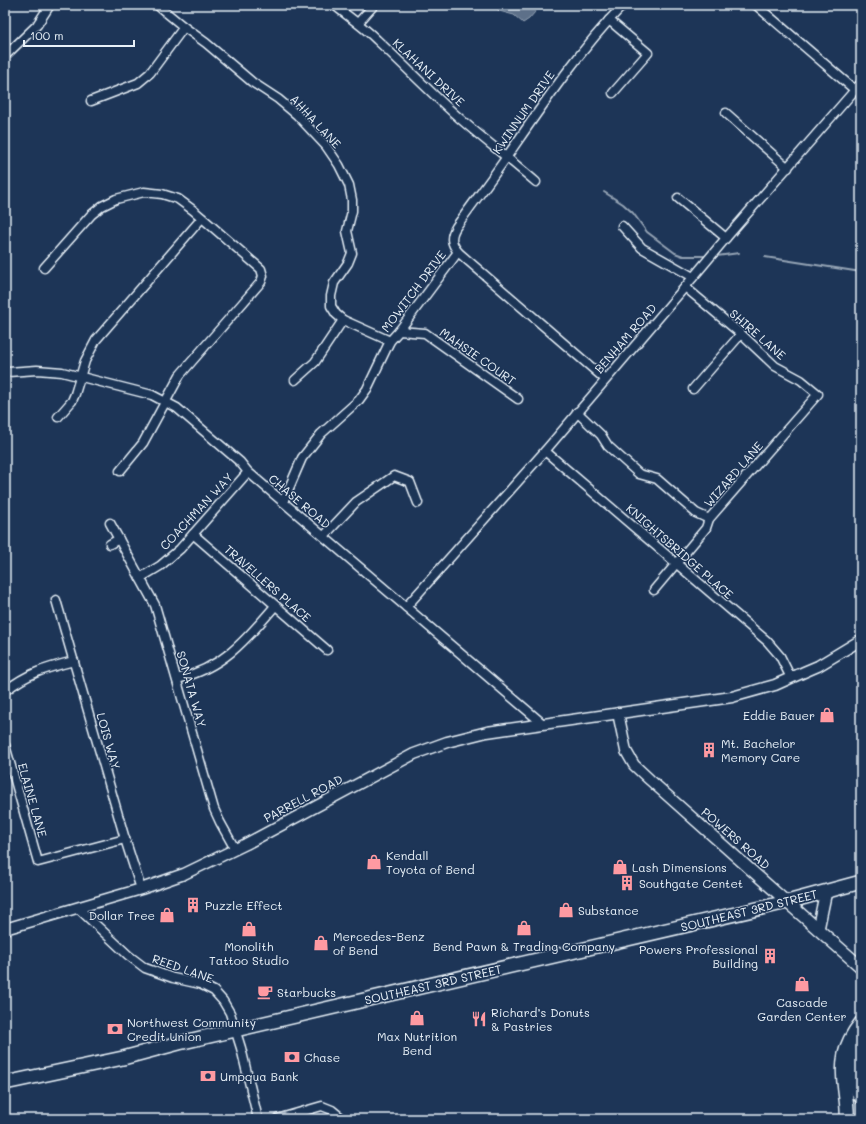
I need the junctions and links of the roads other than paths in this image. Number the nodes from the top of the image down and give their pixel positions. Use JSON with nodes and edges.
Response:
{"nodes":[{"id":1,"x":50,"y":5,"type":"edge"},
{"id":2,"x":157,"y":5,"type":"edge"},
{"id":3,"x":334,"y":5,"type":"edge"},
{"id":4,"x":374,"y":5,"type":"edge"},
{"id":5,"x":623,"y":5,"type":"edge"},
{"id":6,"x":756,"y":5,"type":"edge"},
{"id":7,"x":609,"y":20,"type":"junction"},
{"id":8,"x":358,"y":23,"type":"junction"},
{"id":9,"x":184,"y":27,"type":"junction"},
{"id":10,"x":5,"y":56,"type":"edge"},
{"id":11,"x":861,"y":83,"type":"edge"},
{"id":12,"x":855,"y":90,"type":"junction"},
{"id":13,"x":613,"y":93,"type":"dead end"},
{"id":14,"x":91,"y":101,"type":"dead end"},
{"id":15,"x":726,"y":113,"type":"dead end"},
{"id":16,"x":507,"y":156,"type":"junction"},
{"id":17,"x":788,"y":168,"type":"junction"},
{"id":18,"x":536,"y":182,"type":"dead end"},
{"id":19,"x":678,"y":198,"type":"dead end"},
{"id":20,"x":202,"y":218,"type":"junction"},
{"id":21,"x":622,"y":226,"type":"dead end"},
{"id":22,"x":726,"y":238,"type":"junction"},
{"id":23,"x":458,"y":252,"type":"junction"},
{"id":24,"x":44,"y":268,"type":"dead end"},
{"id":25,"x":692,"y":277,"type":"junction"},
{"id":26,"x":685,"y":287,"type":"junction"},
{"id":27,"x":343,"y":320,"type":"junction"},
{"id":28,"x":399,"y":331,"type":"junction"},
{"id":29,"x":741,"y":334,"type":"junction"},
{"id":30,"x":390,"y":341,"type":"junction"},
{"id":31,"x":8,"y":372,"type":"dead end"},
{"id":32,"x":81,"y":377,"type":"junction"},
{"id":33,"x":606,"y":379,"type":"junction"},
{"id":34,"x":295,"y":380,"type":"dead end"},
{"id":35,"x":694,"y":389,"type":"dead end"},
{"id":36,"x":818,"y":394,"type":"joint"},
{"id":37,"x":518,"y":399,"type":"dead end"},
{"id":38,"x":166,"y":402,"type":"junction"},
{"id":39,"x":577,"y":412,"type":"junction"},
{"id":40,"x":58,"y":417,"type":"dead end"},
{"id":41,"x":545,"y":451,"type":"junction"},
{"id":42,"x":120,"y":471,"type":"dead end"},
{"id":43,"x":248,"y":472,"type":"junction"},
{"id":44,"x":283,"y":502,"type":"junction"},
{"id":45,"x":418,"y":503,"type":"dead end"},
{"id":46,"x":709,"y":519,"type":"junction"},
{"id":47,"x":110,"y":523,"type":"dead end"},
{"id":48,"x":193,"y":534,"type":"junction"},
{"id":49,"x":324,"y":536,"type":"junction"},
{"id":50,"x":119,"y":539,"type":"junction"},
{"id":51,"x":110,"y":544,"type":"dead end"},
{"id":52,"x":676,"y":563,"type":"junction"},
{"id":53,"x":140,"y":578,"type":"junction"},
{"id":54,"x":654,"y":590,"type":"dead end"},
{"id":55,"x":56,"y":600,"type":"dead end"},
{"id":56,"x":275,"y":606,"type":"junction"},
{"id":57,"x":406,"y":607,"type":"junction"},
{"id":58,"x":861,"y":640,"type":"edge"},
{"id":59,"x":327,"y":650,"type":"dead end"},
{"id":60,"x":74,"y":661,"type":"junction"},
{"id":61,"x":791,"y":678,"type":"junction"},
{"id":62,"x":177,"y":679,"type":"junction"},
{"id":63,"x":5,"y":691,"type":"edge"},
{"id":64,"x":618,"y":713,"type":"junction"},
{"id":65,"x":542,"y":723,"type":"junction"},
{"id":66,"x":5,"y":745,"type":"edge"},
{"id":67,"x":125,"y":839,"type":"junction"},
{"id":68,"x":235,"y":849,"type":"junction"},
{"id":69,"x":861,"y":882,"type":"edge"},
{"id":70,"x":141,"y":889,"type":"junction"},
{"id":71,"x":826,"y":891,"type":"junction"},
{"id":72,"x":787,"y":902,"type":"junction"},
{"id":73,"x":78,"y":908,"type":"junction"},
{"id":74,"x":5,"y":929,"type":"edge"},
{"id":75,"x":818,"y":930,"type":"junction"},
{"id":76,"x":861,"y":967,"type":"edge"},
{"id":77,"x":861,"y":1023,"type":"edge"},
{"id":78,"x":235,"y":1031,"type":"junction"},
{"id":79,"x":861,"y":1036,"type":"edge"},
{"id":80,"x":5,"y":1083,"type":"edge"},
{"id":81,"x":861,"y":1097,"type":"edge"},
{"id":82,"x":258,"y":1119,"type":"edge"},
{"id":83,"x":277,"y":1119,"type":"edge"},
{"id":84,"x":343,"y":1119,"type":"edge"},
{"id":85,"x":848,"y":1119,"type":"edge"}],
"edges":[{"from":1,"to":10,"type":"street"},
{"from":2,"to":9,"type":"street","name":"AHHA LANE"},
{"from":3,"to":8,"type":"street","name":"KLAHANI DRIVE"},
{"from":4,"to":8,"type":"street"},
{"from":5,"to":7,"type":"street","name":"KWINNUM DRIVE"},
{"from":6,"to":12,"type":"street"},
{"from":7,"to":13,"type":"street"},
{"from":7,"to":16,"type":"street","name":"KWINNUM DRIVE"},
{"from":8,"to":16,"type":"street","name":"KLAHANI DRIVE"},
{"from":9,"to":14,"type":"street"},
{"from":9,"to":27,"type":"street","name":"AHHA LANE"},
{"from":11,"to":12,"type":"street","name":"BENHAM ROAD"},
{"from":12,"to":17,"type":"street","name":"BENHAM ROAD"},
{"from":15,"to":17,"type":"street"},
{"from":16,"to":18,"type":"street","name":"KLAHANI DRIVE"},
{"from":16,"to":23,"type":"street","name":"KWINNUM DRIVE"},
{"from":17,"to":22,"type":"street","name":"BENHAM ROAD"},
{"from":19,"to":22,"type":"street"},
{"from":20,"to":24,"type":"street"},
{"from":20,"to":32,"type":"street"},
{"from":20,"to":38,"type":"street"},
{"from":21,"to":25,"type":"street"},
{"from":22,"to":25,"type":"street","name":"BENHAM ROAD"},
{"from":23,"to":28,"type":"street","name":"MOWITCH DRIVE"},
{"from":23,"to":33,"type":"street"},
{"from":25,"to":26,"type":"street","name":"BENHAM ROAD"},
{"from":26,"to":29,"type":"street","name":"SHIRE LANE"},
{"from":26,"to":33,"type":"street","name":"BENHAM ROAD"},
{"from":27,"to":30,"type":"street","name":"AHHA LANE"},
{"from":27,"to":34,"type":"street"},
{"from":28,"to":30,"type":"street","name":"MOWITCH DRIVE"},
{"from":28,"to":37,"type":"street","name":"MAHSIE COURT"},
{"from":29,"to":35,"type":"street"},
{"from":29,"to":36,"type":"street","name":"SHIRE LANE"},
{"from":30,"to":44,"type":"street","name":"MOWITCH DRIVE"},
{"from":31,"to":32,"type":"street","name":"CHASE ROAD"},
{"from":32,"to":38,"type":"street","name":"CHASE ROAD"},
{"from":32,"to":40,"type":"street"},
{"from":33,"to":39,"type":"street","name":"BENHAM ROAD"},
{"from":36,"to":46,"type":"street","name":"WIZARD LANE"},
{"from":38,"to":42,"type":"street"},
{"from":38,"to":43,"type":"street","name":"CHASE ROAD"},
{"from":39,"to":41,"type":"street","name":"BENHAM ROAD"},
{"from":39,"to":46,"type":"street"},
{"from":41,"to":52,"type":"street","name":"KNIGHTSBRIDGE PLACE"},
{"from":41,"to":57,"type":"street","name":"BENHAM ROAD"},
{"from":43,"to":44,"type":"street","name":"CHASE ROAD"},
{"from":43,"to":48,"type":"street","name":"COACHMAN WAY"},
{"from":44,"to":49,"type":"street","name":"CHASE ROAD"},
{"from":45,"to":49,"type":"street"},
{"from":46,"to":52,"type":"street","name":"WIZARD LANE"},
{"from":47,"to":50,"type":"street","name":"SONATA WAY"},
{"from":48,"to":53,"type":"street","name":"COACHMAN WAY"},
{"from":48,"to":56,"type":"street","name":"TRAVELLERS PLACE"},
{"from":49,"to":57,"type":"street","name":"CHASE ROAD"},
{"from":50,"to":51,"type":"street"},
{"from":50,"to":53,"type":"street","name":"SONATA WAY"},
{"from":52,"to":54,"type":"street","name":"WIZARD LANE"},
{"from":52,"to":61,"type":"street","name":"KNIGHTSBRIDGE PLACE"},
{"from":53,"to":62,"type":"street","name":"SONATA WAY"},
{"from":55,"to":60,"type":"street","name":"LOIS WAY"},
{"from":56,"to":59,"type":"street","name":"TRAVELLERS PLACE"},
{"from":56,"to":62,"type":"street"},
{"from":57,"to":65,"type":"street","name":"CHASE ROAD"},
{"from":58,"to":61,"type":"street","name":"PARRELL ROAD"},
{"from":60,"to":63,"type":"street"},
{"from":60,"to":67,"type":"street","name":"LOIS WAY"},
{"from":61,"to":64,"type":"street","name":"PARRELL ROAD"},
{"from":62,"to":68,"type":"street","name":"SONATA WAY"},
{"from":64,"to":65,"type":"street","name":"PARRELL ROAD"},
{"from":64,"to":72,"type":"street","name":"POWERS ROAD"},
{"from":65,"to":68,"type":"street","name":"PARRELL ROAD"},
{"from":66,"to":67,"type":"street","name":"ELAINE LANE"},
{"from":67,"to":70,"type":"street","name":"LOIS WAY"},
{"from":68,"to":70,"type":"street","name":"PARRELL ROAD"},
{"from":69,"to":71,"type":"main road","name":"SOUTHEAST 3RD STREET"},
{"from":70,"to":73,"type":"street","name":"PARRELL ROAD"},
{"from":71,"to":72,"type":"main road","name":"SOUTHEAST 3RD STREET"},
{"from":71,"to":75,"type":"main road"},
{"from":72,"to":75,"type":"main road","name":"POWERS ROAD"},
{"from":72,"to":78,"type":"main road","name":"SOUTHEAST 3RD STREET"},
{"from":73,"to":74,"type":"street","name":"PARRELL ROAD"},
{"from":73,"to":78,"type":"street","name":"REED LANE"},
{"from":75,"to":76,"type":"main road","name":"POWERS ROAD"},
{"from":77,"to":85,"type":"main road"},
{"from":78,"to":80,"type":"main road","name":"SOUTHEAST 3RD STREET"},
{"from":78,"to":82,"type":"street","name":"REED LANE"},
{"from":79,"to":81,"type":"main road"},
{"from":83,"to":84,"type":"street"}]}
